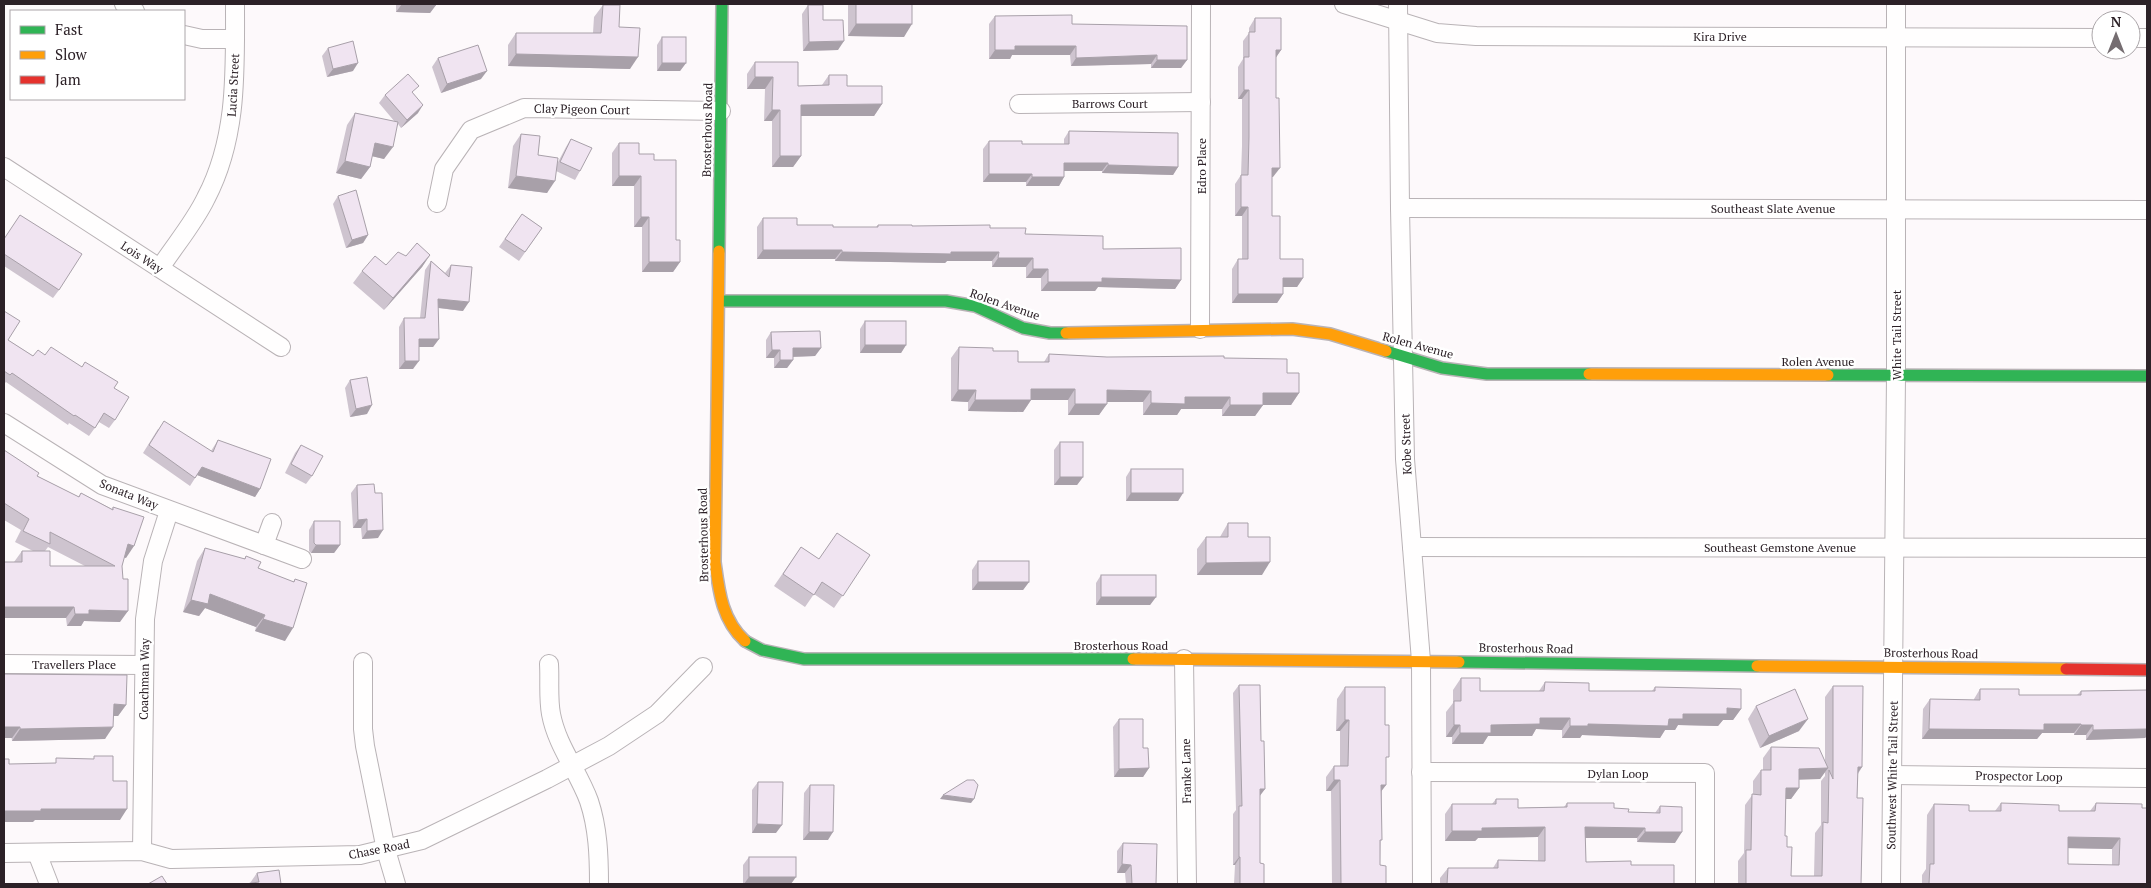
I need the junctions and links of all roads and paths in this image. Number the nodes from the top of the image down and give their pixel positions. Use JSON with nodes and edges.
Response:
{"nodes":[{"id":1,"x":235,"y":4,"type":"edge"},
{"id":2,"x":722,"y":4,"type":"edge"},
{"id":3,"x":1201,"y":4,"type":"edge"},
{"id":4,"x":1344,"y":4,"type":"edge"},
{"id":5,"x":1896,"y":4,"type":"edge"},
{"id":6,"x":1398,"y":12,"type":"edge"},
{"id":7,"x":185,"y":35,"type":"edge"},
{"id":8,"x":1896,"y":37,"type":"junction"},
{"id":9,"x":2091,"y":38,"type":"edge"},
{"id":10,"x":235,"y":39,"type":"junction"},
{"id":11,"x":1202,"y":102,"type":"junction"},
{"id":12,"x":1019,"y":104,"type":"dead end"},
{"id":13,"x":721,"y":111,"type":"junction"},
{"id":14,"x":4,"y":167,"type":"edge"},
{"id":15,"x":437,"y":204,"type":"dead end"},
{"id":16,"x":1400,"y":208,"type":"junction"},
{"id":17,"x":1896,"y":208,"type":"junction"},
{"id":18,"x":2147,"y":210,"type":"edge"},
{"id":19,"x":160,"y":268,"type":"junction"},
{"id":20,"x":719,"y":301,"type":"junction"},
{"id":21,"x":1200,"y":329,"type":"junction"},
{"id":22,"x":281,"y":347,"type":"dead end"},
{"id":23,"x":1403,"y":357,"type":"junction"},
{"id":24,"x":1896,"y":376,"type":"junction"},
{"id":25,"x":2147,"y":376,"type":"edge"},
{"id":26,"x":4,"y":423,"type":"edge"},
{"id":27,"x":169,"y":511,"type":"junction"},
{"id":28,"x":272,"y":523,"type":"dead end"},
{"id":29,"x":264,"y":545,"type":"junction"},
{"id":30,"x":1412,"y":547,"type":"junction"},
{"id":31,"x":1894,"y":547,"type":"junction"},
{"id":32,"x":2147,"y":548,"type":"edge"},
{"id":33,"x":302,"y":559,"type":"dead end"},
{"id":34,"x":1184,"y":659,"type":"junction"},
{"id":35,"x":1421,"y":661,"type":"junction"},
{"id":36,"x":363,"y":662,"type":"dead end"},
{"id":37,"x":4,"y":664,"type":"edge"},
{"id":38,"x":549,"y":664,"type":"dead end"},
{"id":39,"x":144,"y":665,"type":"junction"},
{"id":40,"x":703,"y":667,"type":"dead end"},
{"id":41,"x":1894,"y":667,"type":"junction"},
{"id":42,"x":2147,"y":670,"type":"edge"},
{"id":43,"x":571,"y":766,"type":"junction"},
{"id":44,"x":1421,"y":772,"type":"junction"},
{"id":45,"x":1892,"y":775,"type":"junction"},
{"id":46,"x":2147,"y":778,"type":"edge"},
{"id":47,"x":386,"y":850,"type":"junction"},
{"id":48,"x":142,"y":851,"type":"junction"},
{"id":49,"x":4,"y":853,"type":"edge"},
{"id":50,"x":37,"y":853,"type":"junction"},
{"id":51,"x":49,"y":884,"type":"edge"},
{"id":52,"x":396,"y":884,"type":"edge"},
{"id":53,"x":599,"y":884,"type":"edge"},
{"id":54,"x":1187,"y":884,"type":"edge"},
{"id":55,"x":1422,"y":884,"type":"edge"},
{"id":56,"x":1705,"y":884,"type":"edge"},
{"id":57,"x":1891,"y":884,"type":"edge"}],
"edges":[{"from":1,"to":10,"type":"street","name":"Lucia Street"},
{"from":2,"to":13,"type":"street","name":"Brosterhous Road"},
{"from":3,"to":11,"type":"street","name":"Edro Place"},
{"from":4,"to":6,"type":"street","name":"Kira Drive"},
{"from":5,"to":8,"type":"street","name":"White Tail Street"},
{"from":6,"to":8,"type":"street","name":"Kira Drive"},
{"from":6,"to":16,"type":"street","name":"Kobe Street"},
{"from":7,"to":10,"type":"street"},
{"from":8,"to":9,"type":"street","name":"Kira Drive"},
{"from":8,"to":17,"type":"street","name":"White Tail Street"},
{"from":10,"to":19,"type":"street","name":"Lucia Street"},
{"from":11,"to":12,"type":"street","name":"Barrows Court"},
{"from":11,"to":21,"type":"street","name":"Edro Place"},
{"from":13,"to":15,"type":"street","name":"Clay Pigeon Court"},
{"from":13,"to":20,"type":"street","name":"Brosterhous Road"},
{"from":14,"to":19,"type":"street","name":"Lois Way"},
{"from":16,"to":17,"type":"street","name":"Southeast Slate Avenue"},
{"from":16,"to":23,"type":"street","name":"Kobe Street"},
{"from":17,"to":18,"type":"street","name":"Southeast Slate Avenue"},
{"from":17,"to":24,"type":"street","name":"White Tail Street"},
{"from":19,"to":22,"type":"street","name":"Lois Way"},
{"from":20,"to":21,"type":"street","name":"Rolen Avenue"},
{"from":20,"to":34,"type":"street","name":"Brosterhous Road"},
{"from":21,"to":23,"type":"street","name":"Rolen Avenue"},
{"from":23,"to":24,"type":"street","name":"Rolen Avenue"},
{"from":23,"to":30,"type":"street","name":"Kobe Street"},
{"from":24,"to":25,"type":"street","name":"Rolen Avenue"},
{"from":24,"to":31,"type":"street","name":"White Tail Street"},
{"from":26,"to":27,"type":"street","name":"Sonata Way"},
{"from":27,"to":29,"type":"street","name":"Sonata Way"},
{"from":27,"to":39,"type":"street","name":"Coachman Way"},
{"from":28,"to":29,"type":"street"},
{"from":29,"to":33,"type":"street","name":"Sonata Way"},
{"from":30,"to":31,"type":"street","name":"Southeast Gemstone Avenue"},
{"from":30,"to":35,"type":"street","name":"Kobe Street"},
{"from":31,"to":32,"type":"street","name":"Southeast Gemstone Avenue"},
{"from":31,"to":41,"type":"street","name":"White Tail Street"},
{"from":34,"to":35,"type":"street","name":"Brosterhous Road"},
{"from":34,"to":54,"type":"street","name":"Franke Lane"},
{"from":35,"to":41,"type":"street","name":"Brosterhous Road"},
{"from":35,"to":44,"type":"street","name":"Kobe Street"},
{"from":36,"to":47,"type":"street"},
{"from":37,"to":39,"type":"street","name":"Travellers Place"},
{"from":38,"to":43,"type":"street"},
{"from":39,"to":48,"type":"street","name":"Coachman Way"},
{"from":40,"to":43,"type":"street","name":"Chase Road"},
{"from":41,"to":42,"type":"street","name":"Brosterhous Road"},
{"from":41,"to":45,"type":"street","name":"Southwest White Tail Street"},
{"from":43,"to":47,"type":"street","name":"Chase Road"},
{"from":43,"to":53,"type":"street"},
{"from":44,"to":55,"type":"street","name":"Kobe Street"},
{"from":44,"to":56,"type":"street","name":"Dylan Loop"},
{"from":45,"to":46,"type":"street","name":"Prospector Loop"},
{"from":45,"to":57,"type":"street","name":"Southwest White Tail Street"},
{"from":47,"to":48,"type":"street","name":"Chase Road"},
{"from":47,"to":52,"type":"street"},
{"from":48,"to":50,"type":"street","name":"Chase Road"},
{"from":49,"to":50,"type":"street","name":"Chase Road"},
{"from":50,"to":51,"type":"street"}]}
